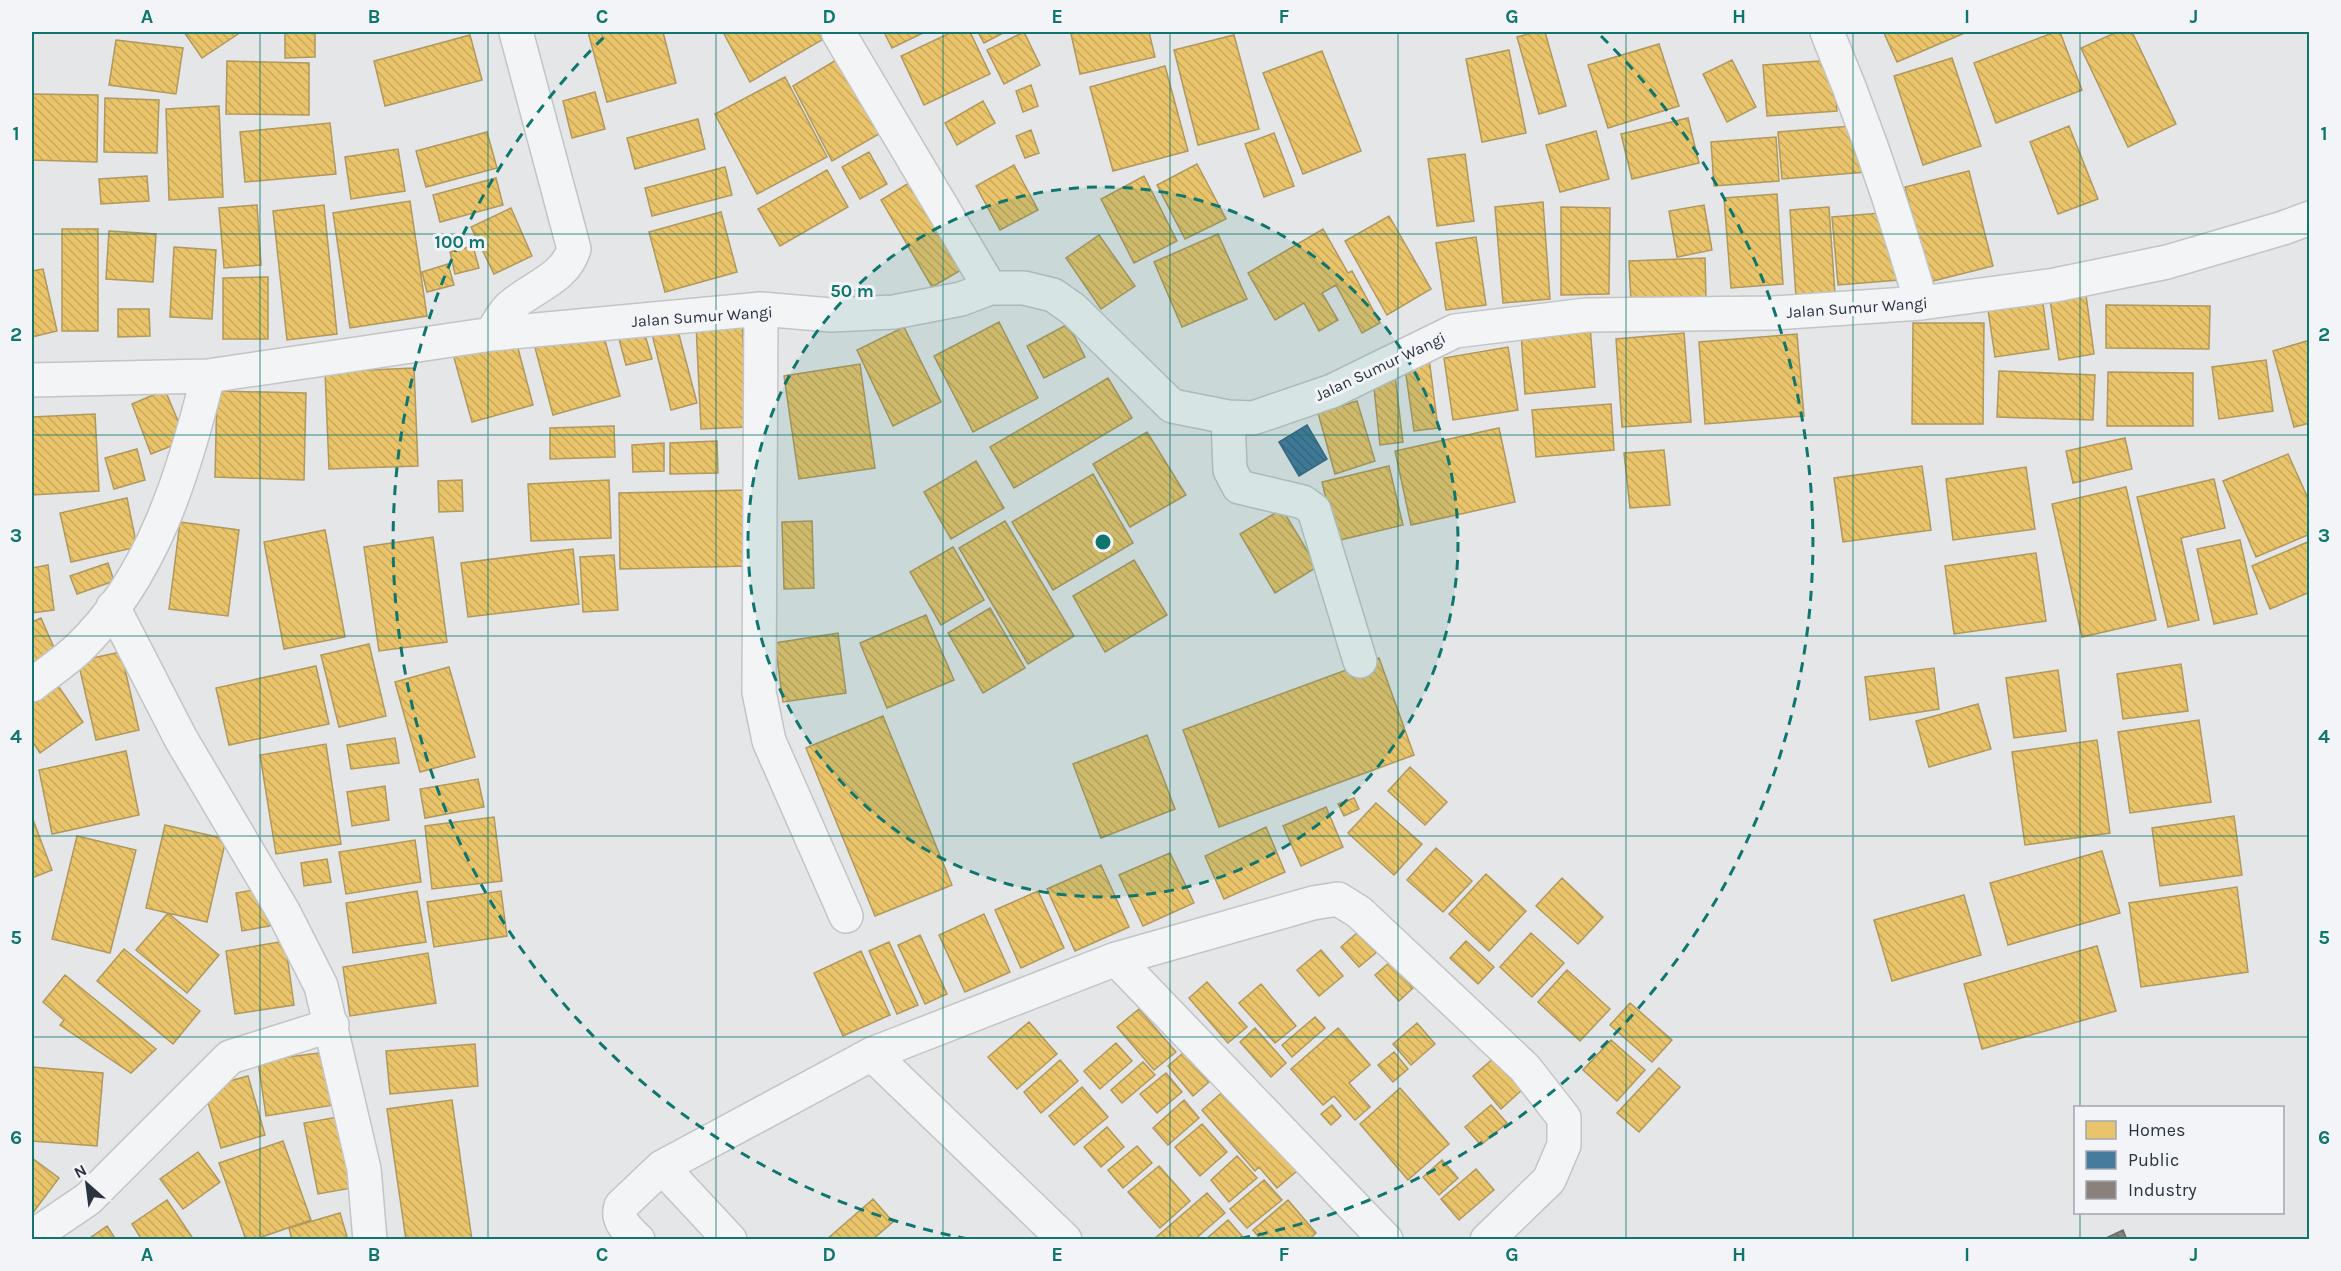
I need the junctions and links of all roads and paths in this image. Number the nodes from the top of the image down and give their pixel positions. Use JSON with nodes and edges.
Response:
{"nodes":[{"id":1,"x":516,"y":32,"type":"edge"},
{"id":2,"x":838,"y":32,"type":"edge"},
{"id":3,"x":1827,"y":32,"type":"edge"},
{"id":4,"x":2310,"y":218,"type":"edge"},
{"id":5,"x":990,"y":288,"type":"junction"},
{"id":6,"x":1921,"y":303,"type":"junction"},
{"id":7,"x":761,"y":309,"type":"junction"},
{"id":8,"x":492,"y":334,"type":"junction"},
{"id":9,"x":207,"y":376,"type":"junction"},
{"id":10,"x":32,"y":380,"type":"edge"},
{"id":11,"x":1228,"y":417,"type":"junction"},
{"id":12,"x":113,"y":607,"type":"junction"},
{"id":13,"x":1360,"y":661,"type":"dead end"},
{"id":14,"x":32,"y":685,"type":"edge"},
{"id":15,"x":846,"y":916,"type":"dead end"},
{"id":16,"x":1116,"y":959,"type":"junction"},
{"id":17,"x":332,"y":1025,"type":"junction"},
{"id":18,"x":872,"y":1054,"type":"junction"},
{"id":19,"x":662,"y":1167,"type":"junction"},
{"id":20,"x":32,"y":1237,"type":"edge"},
{"id":21,"x":370,"y":1239,"type":"edge"},
{"id":22,"x":638,"y":1239,"type":"edge"},
{"id":23,"x":730,"y":1239,"type":"edge"},
{"id":24,"x":1065,"y":1239,"type":"edge"},
{"id":25,"x":1386,"y":1239,"type":"edge"},
{"id":26,"x":1487,"y":1239,"type":"edge"}],
"edges":[{"from":1,"to":8,"type":"street"},
{"from":2,"to":5,"type":"street"},
{"from":3,"to":6,"type":"street"},
{"from":4,"to":6,"type":"street","name":"Jalan Sumur Wangi"},
{"from":5,"to":7,"type":"street","name":"Jalan Sumur Wangi"},
{"from":5,"to":11,"type":"street","name":"Jalan Sumur Wangi"},
{"from":6,"to":11,"type":"street","name":"Jalan Sumur Wangi"},
{"from":7,"to":8,"type":"street","name":"Jalan Sumur Wangi"},
{"from":7,"to":15,"type":"street"},
{"from":8,"to":9,"type":"street","name":"Jalan Sumur Wangi"},
{"from":9,"to":10,"type":"street","name":"Jalan Sumur Wangi"},
{"from":9,"to":12,"type":"street"},
{"from":11,"to":13,"type":"street"},
{"from":12,"to":14,"type":"street"},
{"from":12,"to":17,"type":"street"},
{"from":16,"to":18,"type":"street"},
{"from":16,"to":25,"type":"street"},
{"from":16,"to":26,"type":"street"},
{"from":17,"to":20,"type":"street"},
{"from":17,"to":21,"type":"street"},
{"from":18,"to":19,"type":"street"},
{"from":18,"to":24,"type":"street"},
{"from":19,"to":22,"type":"street"},
{"from":19,"to":23,"type":"street"}]}
